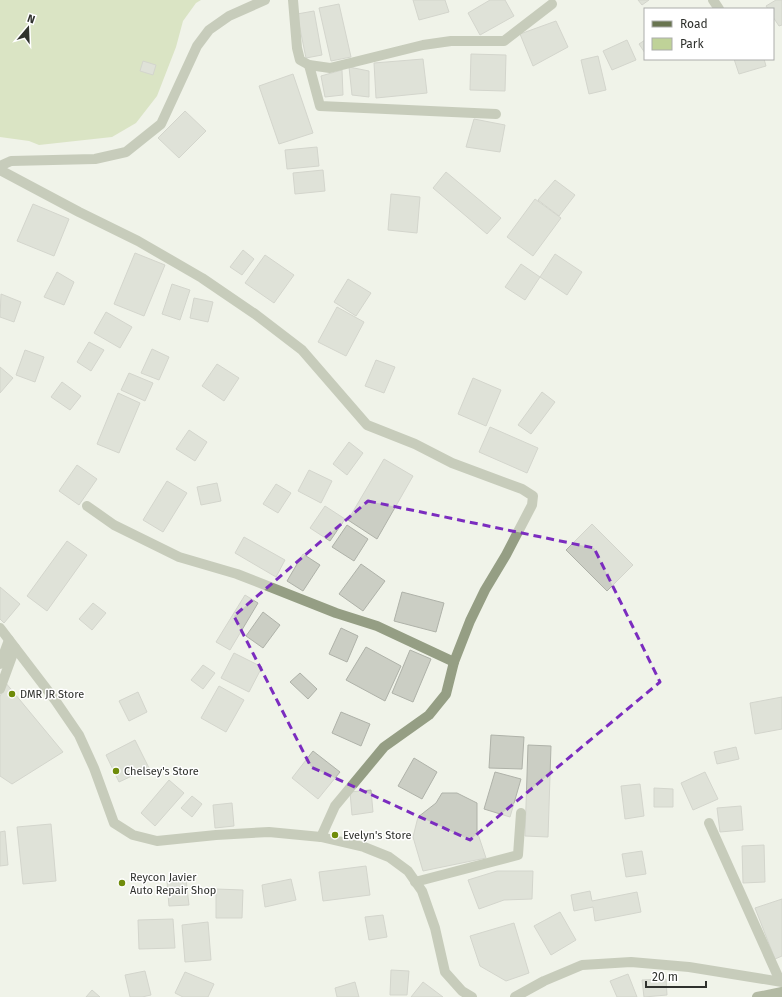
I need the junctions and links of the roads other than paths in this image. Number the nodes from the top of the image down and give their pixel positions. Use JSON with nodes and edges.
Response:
{"nodes":[{"id":1,"x":265,"y":0,"type":"edge"},
{"id":2,"x":293,"y":0,"type":"edge"},
{"id":3,"x":552,"y":4,"type":"dead end"},
{"id":4,"x":309,"y":65,"type":"junction"},
{"id":5,"x":496,"y":114,"type":"dead end"},
{"id":6,"x":0,"y":166,"type":"edge"},
{"id":7,"x":0,"y":170,"type":"edge"},
{"id":8,"x":87,"y":506,"type":"dead end"},
{"id":9,"x":0,"y":628,"type":"edge"},
{"id":10,"x":12,"y":644,"type":"junction"},
{"id":11,"x":454,"y":662,"type":"junction"},
{"id":12,"x":0,"y":664,"type":"edge"},
{"id":13,"x":0,"y":689,"type":"edge"},
{"id":14,"x":521,"y":813,"type":"dead end"},
{"id":15,"x":709,"y":823,"type":"dead end"},
{"id":16,"x":321,"y":837,"type":"junction"},
{"id":17,"x":415,"y":882,"type":"junction"},
{"id":18,"x":781,"y":982,"type":"edge"},
{"id":19,"x":782,"y":992,"type":"edge"},
{"id":20,"x":472,"y":997,"type":"edge"},
{"id":21,"x":515,"y":997,"type":"edge"},
{"id":22,"x":757,"y":997,"type":"edge"}],
"edges":[{"from":1,"to":6,"type":"street"},
{"from":2,"to":4,"type":"street"},
{"from":3,"to":4,"type":"street"},
{"from":4,"to":5,"type":"street"},
{"from":7,"to":11,"type":"street"},
{"from":8,"to":11,"type":"street"},
{"from":9,"to":10,"type":"street"},
{"from":10,"to":12,"type":"street"},
{"from":10,"to":13,"type":"street"},
{"from":10,"to":16,"type":"street"},
{"from":11,"to":16,"type":"street"},
{"from":14,"to":17,"type":"street"},
{"from":15,"to":18,"type":"street"},
{"from":16,"to":17,"type":"street"},
{"from":17,"to":20,"type":"street"},
{"from":18,"to":21,"type":"street"},
{"from":19,"to":22,"type":"main road"}]}
